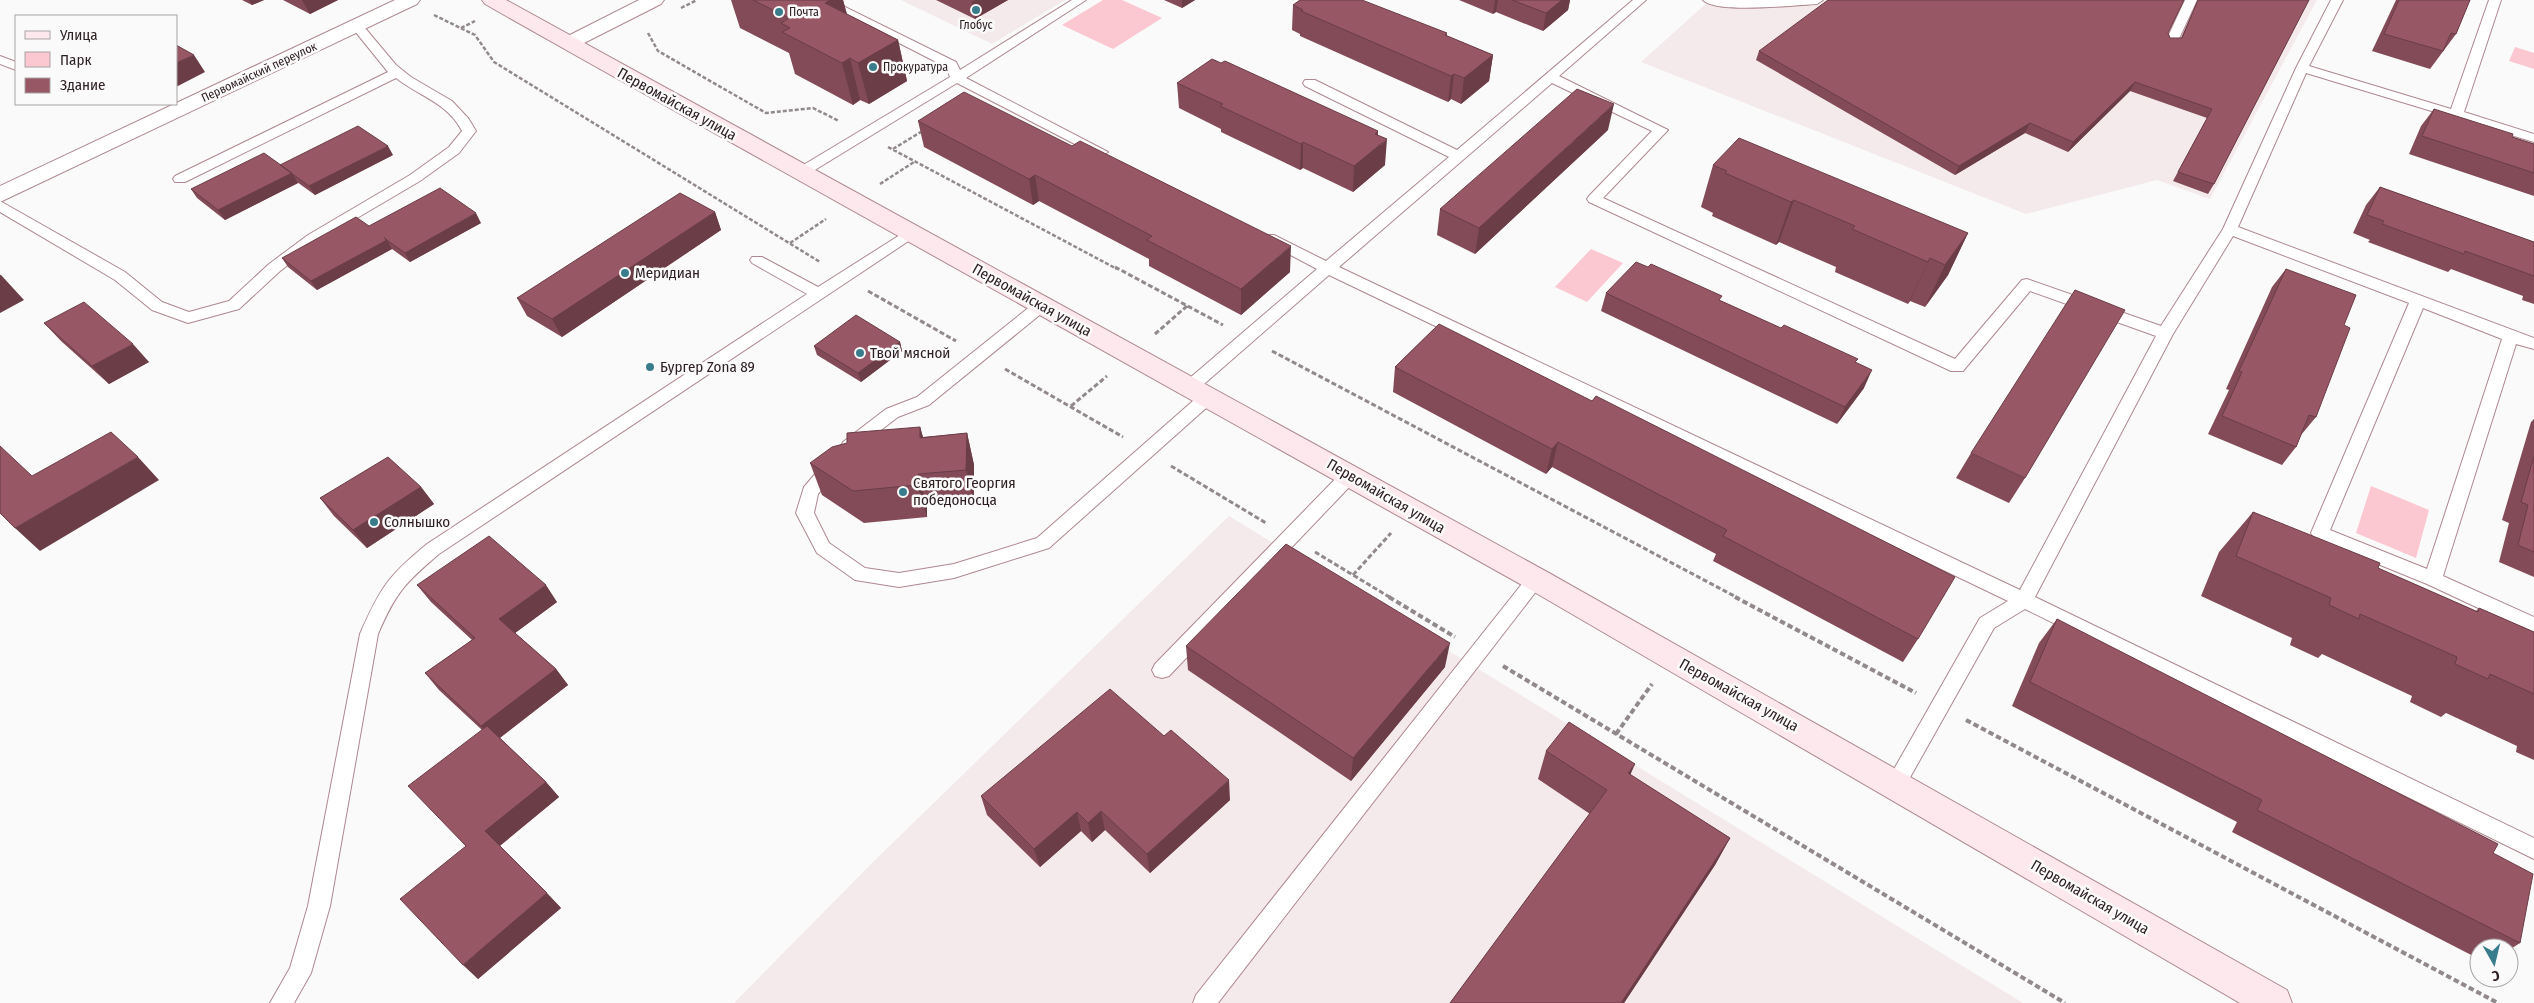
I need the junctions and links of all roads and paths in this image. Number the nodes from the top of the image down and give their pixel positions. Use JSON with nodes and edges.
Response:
{"nodes":[{"id":1,"x":492,"y":0,"type":"edge"},
{"id":2,"x":654,"y":0,"type":"edge"},
{"id":3,"x":821,"y":0,"type":"edge"},
{"id":4,"x":1080,"y":0,"type":"edge"},
{"id":5,"x":1640,"y":0,"type":"edge"},
{"id":6,"x":1709,"y":0,"type":"edge"},
{"id":7,"x":1817,"y":0,"type":"edge"},
{"id":8,"x":2190,"y":0,"type":"edge"},
{"id":9,"x":2337,"y":0,"type":"edge"},
{"id":10,"x":2495,"y":0,"type":"edge"},
{"id":11,"x":408,"y":1,"type":"edge"},
{"id":12,"x":632,"y":11,"type":"junction"},
{"id":13,"x":356,"y":25,"type":"junction"},
{"id":14,"x":569,"y":43,"type":"junction"},
{"id":15,"x":2171,"y":43,"type":"edge"},
{"id":16,"x":0,"y":60,"type":"edge"},
{"id":17,"x":15,"y":65,"type":"edge"},
{"id":18,"x":2302,"y":68,"type":"junction"},
{"id":19,"x":396,"y":73,"type":"junction"},
{"id":20,"x":1550,"y":77,"type":"junction"},
{"id":21,"x":957,"y":78,"type":"junction"},
{"id":22,"x":1310,"y":83,"type":"dead end"},
{"id":23,"x":2456,"y":114,"type":"junction"},
{"id":24,"x":864,"y":134,"type":"junction"},
{"id":25,"x":2534,"y":138,"type":"edge"},
{"id":26,"x":1457,"y":156,"type":"junction"},
{"id":27,"x":1116,"y":160,"type":"edge"},
{"id":28,"x":800,"y":173,"type":"junction"},
{"id":29,"x":180,"y":179,"type":"dead end"},
{"id":30,"x":0,"y":195,"type":"edge"},
{"id":31,"x":0,"y":206,"type":"edge"},
{"id":32,"x":2230,"y":229,"type":"junction"},
{"id":33,"x":1258,"y":232,"type":"edge"},
{"id":34,"x":911,"y":233,"type":"junction"},
{"id":35,"x":757,"y":260,"type":"dead end"},
{"id":36,"x":1329,"y":269,"type":"junction"},
{"id":37,"x":845,"y":278,"type":"junction"},
{"id":38,"x":818,"y":294,"type":"junction"},
{"id":39,"x":2418,"y":301,"type":"junction"},
{"id":40,"x":1042,"y":305,"type":"junction"},
{"id":41,"x":2165,"y":333,"type":"junction"},
{"id":42,"x":2511,"y":336,"type":"junction"},
{"id":43,"x":1247,"y":338,"type":"junction"},
{"id":44,"x":2534,"y":344,"type":"edge"},
{"id":45,"x":980,"y":355,"type":"junction"},
{"id":46,"x":1199,"y":392,"type":"junction"},
{"id":47,"x":1146,"y":452,"type":"junction"},
{"id":48,"x":1349,"y":476,"type":"junction"},
{"id":49,"x":1411,"y":510,"type":"junction"},
{"id":50,"x":1290,"y":537,"type":"junction"},
{"id":51,"x":1353,"y":575,"type":"junction"},
{"id":52,"x":2433,"y":579,"type":"junction"},
{"id":53,"x":1535,"y":580,"type":"junction"},
{"id":54,"x":2024,"y":600,"type":"junction"},
{"id":55,"x":2534,"y":626,"type":"edge"},
{"id":56,"x":1479,"y":651,"type":"junction"},
{"id":57,"x":1672,"y":657,"type":"junction"},
{"id":58,"x":1162,"y":670,"type":"dead end"},
{"id":59,"x":1940,"y":706,"type":"junction"},
{"id":60,"x":1616,"y":734,"type":"junction"},
{"id":61,"x":1896,"y":784,"type":"junction"},
{"id":62,"x":2534,"y":849,"type":"edge"},
{"id":63,"x":281,"y":1003,"type":"edge"},
{"id":64,"x":1204,"y":1003,"type":"edge"},
{"id":65,"x":2065,"y":1003,"type":"edge"},
{"id":66,"x":2274,"y":1003,"type":"edge"},
{"id":67,"x":2498,"y":1003,"type":"edge"}],
"edges":[{"from":1,"to":14,"type":"main road","name":"Первомайская улица"},
{"from":2,"to":12,"type":"street"},
{"from":3,"to":21,"type":"lane"},
{"from":4,"to":21,"type":"lane"},
{"from":5,"to":20,"type":"lane"},
{"from":6,"to":7,"type":"lane"},
{"from":8,"to":15,"type":"lane"},
{"from":9,"to":18,"type":"lane"},
{"from":10,"to":23,"type":"lane"},
{"from":11,"to":13,"type":"street","name":"Первомайский переулок"},
{"from":11,"to":37,"type":"path"},
{"from":12,"to":14,"type":"street"},
{"from":12,"to":24,"type":"path"},
{"from":13,"to":19,"type":"lane"},
{"from":13,"to":30,"type":"street","name":"Первомайский переулок"},
{"from":14,"to":28,"type":"main road","name":"Первомайская улица"},
{"from":16,"to":17,"type":"lane"},
{"from":18,"to":23,"type":"lane"},
{"from":18,"to":32,"type":"lane"},
{"from":19,"to":29,"type":"lane"},
{"from":19,"to":31,"type":"lane"},
{"from":20,"to":26,"type":"lane"},
{"from":20,"to":41,"type":"lane"},
{"from":21,"to":24,"type":"lane"},
{"from":21,"to":27,"type":"lane"},
{"from":22,"to":26,"type":"lane"},
{"from":23,"to":25,"type":"lane"},
{"from":24,"to":28,"type":"lane"},
{"from":24,"to":43,"type":"path"},
{"from":26,"to":36,"type":"lane"},
{"from":28,"to":34,"type":"main road","name":"Первомайская улица"},
{"from":32,"to":39,"type":"lane"},
{"from":32,"to":41,"type":"lane"},
{"from":33,"to":36,"type":"lane"},
{"from":34,"to":37,"type":"lane"},
{"from":34,"to":40,"type":"main road","name":"Первомайская улица"},
{"from":35,"to":38,"type":"lane"},
{"from":36,"to":43,"type":"lane"},
{"from":36,"to":54,"type":"lane"},
{"from":37,"to":38,"type":"lane"},
{"from":37,"to":45,"type":"path"},
{"from":38,"to":63,"type":"lane"},
{"from":39,"to":42,"type":"lane"},
{"from":39,"to":52,"type":"lane"},
{"from":40,"to":45,"type":"lane"},
{"from":40,"to":46,"type":"main road","name":"Первомайская улица"},
{"from":41,"to":54,"type":"lane"},
{"from":42,"to":44,"type":"lane"},
{"from":42,"to":52,"type":"lane"},
{"from":43,"to":46,"type":"lane"},
{"from":43,"to":59,"type":"path"},
{"from":45,"to":47,"type":"path"},
{"from":45,"to":47,"type":"lane"},
{"from":46,"to":47,"type":"lane"},
{"from":46,"to":48,"type":"main road","name":"Первомайская улица"},
{"from":47,"to":50,"type":"path"},
{"from":48,"to":49,"type":"main road","name":"Первомайская улица"},
{"from":48,"to":50,"type":"lane"},
{"from":49,"to":51,"type":"path"},
{"from":49,"to":53,"type":"main road","name":"Первомайская улица"},
{"from":50,"to":51,"type":"path"},
{"from":50,"to":58,"type":"lane"},
{"from":51,"to":56,"type":"path"},
{"from":52,"to":55,"type":"lane"},
{"from":53,"to":56,"type":"lane"},
{"from":53,"to":57,"type":"main road","name":"Первомайская улица"},
{"from":54,"to":59,"type":"lane"},
{"from":54,"to":62,"type":"lane"},
{"from":56,"to":60,"type":"path"},
{"from":56,"to":64,"type":"lane"},
{"from":57,"to":60,"type":"path"},
{"from":57,"to":61,"type":"main road","name":"Первомайская улица"},
{"from":59,"to":61,"type":"lane"},
{"from":59,"to":67,"type":"path"},
{"from":60,"to":65,"type":"path"},
{"from":61,"to":66,"type":"main road","name":"Первомайская улица"}]}
